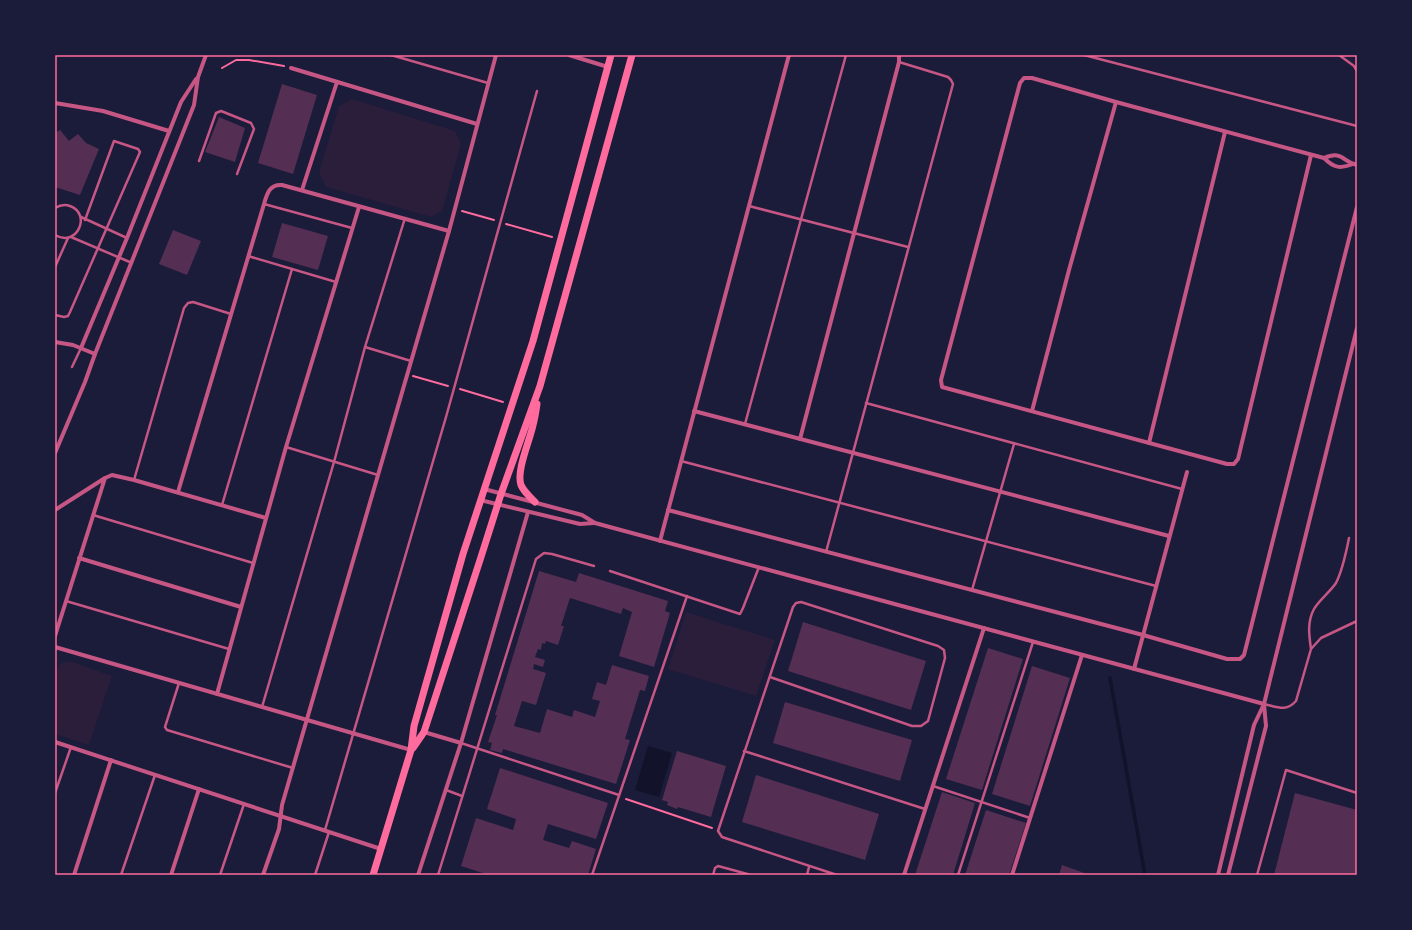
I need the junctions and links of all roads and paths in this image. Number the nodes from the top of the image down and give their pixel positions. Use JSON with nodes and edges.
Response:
{"nodes":[{"id":1,"x":206,"y":55,"type":"edge"},
{"id":2,"x":391,"y":55,"type":"edge"},
{"id":3,"x":496,"y":55,"type":"edge"},
{"id":4,"x":569,"y":55,"type":"edge"},
{"id":5,"x":611,"y":55,"type":"edge"},
{"id":6,"x":632,"y":55,"type":"edge"},
{"id":7,"x":789,"y":55,"type":"edge"},
{"id":8,"x":846,"y":55,"type":"edge"},
{"id":9,"x":899,"y":55,"type":"edge"},
{"id":10,"x":1084,"y":55,"type":"edge"},
{"id":11,"x":1339,"y":55,"type":"edge"},
{"id":12,"x":899,"y":62,"type":"junction"},
{"id":13,"x":608,"y":67,"type":"junction"},
{"id":14,"x":222,"y":68,"type":"dead end"},
{"id":15,"x":291,"y":68,"type":"joint"},
{"id":16,"x":1357,"y":71,"type":"edge"},
{"id":17,"x":198,"y":77,"type":"junction"},
{"id":18,"x":337,"y":82,"type":"junction"},
{"id":19,"x":489,"y":83,"type":"junction"},
{"id":20,"x":537,"y":91,"type":"dead end"},
{"id":21,"x":1116,"y":102,"type":"junction"},
{"id":22,"x":55,"y":103,"type":"edge"},
{"id":23,"x":477,"y":124,"type":"junction"},
{"id":24,"x":1357,"y":126,"type":"edge"},
{"id":25,"x":169,"y":131,"type":"junction"},
{"id":26,"x":1225,"y":132,"type":"junction"},
{"id":27,"x":1311,"y":155,"type":"junction"},
{"id":28,"x":1324,"y":158,"type":"junction"},
{"id":29,"x":199,"y":161,"type":"dead end"},
{"id":30,"x":1355,"y":164,"type":"edge"},
{"id":31,"x":237,"y":174,"type":"dead end"},
{"id":32,"x":302,"y":190,"type":"junction"},
{"id":33,"x":264,"y":204,"type":"junction"},
{"id":34,"x":749,"y":206,"type":"junction"},
{"id":35,"x":359,"y":207,"type":"junction"},
{"id":36,"x":1357,"y":207,"type":"edge"},
{"id":37,"x":55,"y":208,"type":"edge"},
{"id":38,"x":80,"y":217,"type":"junction"},
{"id":39,"x":405,"y":218,"type":"junction"},
{"id":40,"x":801,"y":219,"type":"junction"},
{"id":41,"x":85,"y":220,"type":"junction"},
{"id":42,"x":107,"y":229,"type":"junction"},
{"id":43,"x":353,"y":229,"type":"junction"},
{"id":44,"x":449,"y":231,"type":"junction"},
{"id":45,"x":855,"y":233,"type":"junction"},
{"id":46,"x":55,"y":235,"type":"edge"},
{"id":47,"x":70,"y":237,"type":"junction"},
{"id":48,"x":127,"y":238,"type":"junction"},
{"id":49,"x":908,"y":247,"type":"junction"},
{"id":50,"x":99,"y":248,"type":"junction"},
{"id":51,"x":248,"y":256,"type":"junction"},
{"id":52,"x":119,"y":257,"type":"junction"},
{"id":53,"x":132,"y":263,"type":"junction"},
{"id":54,"x":55,"y":267,"type":"edge"},
{"id":55,"x":292,"y":269,"type":"junction"},
{"id":56,"x":336,"y":282,"type":"junction"},
{"id":57,"x":231,"y":314,"type":"junction"},
{"id":58,"x":55,"y":315,"type":"edge"},
{"id":59,"x":1357,"y":328,"type":"edge"},
{"id":60,"x":55,"y":342,"type":"edge"},
{"id":61,"x":365,"y":347,"type":"junction"},
{"id":62,"x":81,"y":348,"type":"junction"},
{"id":63,"x":1351,"y":352,"type":"junction"},
{"id":64,"x":1357,"y":353,"type":"edge"},
{"id":65,"x":95,"y":354,"type":"junction"},
{"id":66,"x":411,"y":361,"type":"junction"},
{"id":67,"x":72,"y":367,"type":"dead end"},
{"id":68,"x":540,"y":386,"type":"junction"},
{"id":69,"x":866,"y":403,"type":"junction"},
{"id":70,"x":694,"y":411,"type":"junction"},
{"id":71,"x":1032,"y":411,"type":"junction"},
{"id":72,"x":745,"y":424,"type":"junction"},
{"id":73,"x":800,"y":439,"type":"junction"},
{"id":74,"x":1149,"y":443,"type":"junction"},
{"id":75,"x":1014,"y":444,"type":"junction"},
{"id":76,"x":286,"y":447,"type":"junction"},
{"id":77,"x":55,"y":453,"type":"edge"},
{"id":78,"x":853,"y":453,"type":"junction"},
{"id":79,"x":681,"y":461,"type":"junction"},
{"id":80,"x":334,"y":462,"type":"junction"},
{"id":81,"x":1187,"y":472,"type":"dead end"},
{"id":82,"x":378,"y":475,"type":"junction"},
{"id":83,"x":105,"y":478,"type":"junction"},
{"id":84,"x":134,"y":480,"type":"junction"},
{"id":85,"x":484,"y":489,"type":"junction"},
{"id":86,"x":1182,"y":489,"type":"junction"},
{"id":87,"x":178,"y":492,"type":"junction"},
{"id":88,"x":1001,"y":492,"type":"junction"},
{"id":89,"x":501,"y":494,"type":"junction"},
{"id":90,"x":480,"y":500,"type":"junction"},
{"id":91,"x":535,"y":502,"type":"junction"},
{"id":92,"x":498,"y":504,"type":"junction"},
{"id":93,"x":839,"y":504,"type":"junction"},
{"id":94,"x":222,"y":505,"type":"junction"},
{"id":95,"x":55,"y":510,"type":"edge"},
{"id":96,"x":668,"y":510,"type":"junction"},
{"id":97,"x":528,"y":512,"type":"junction"},
{"id":98,"x":93,"y":516,"type":"junction"},
{"id":99,"x":266,"y":518,"type":"junction"},
{"id":100,"x":595,"y":523,"type":"junction"},
{"id":101,"x":1169,"y":536,"type":"junction"},
{"id":102,"x":1349,"y":538,"type":"dead end"},
{"id":103,"x":986,"y":540,"type":"junction"},
{"id":104,"x":660,"y":541,"type":"junction"},
{"id":105,"x":826,"y":552,"type":"junction"},
{"id":106,"x":79,"y":558,"type":"junction"},
{"id":107,"x":253,"y":563,"type":"junction"},
{"id":108,"x":594,"y":566,"type":"dead end"},
{"id":109,"x":759,"y":567,"type":"junction"},
{"id":110,"x":610,"y":571,"type":"dead end"},
{"id":111,"x":1156,"y":586,"type":"junction"},
{"id":112,"x":972,"y":590,"type":"junction"},
{"id":113,"x":687,"y":596,"type":"junction"},
{"id":114,"x":66,"y":601,"type":"junction"},
{"id":115,"x":241,"y":606,"type":"junction"},
{"id":116,"x":1357,"y":621,"type":"edge"},
{"id":117,"x":984,"y":628,"type":"junction"},
{"id":118,"x":1143,"y":635,"type":"junction"},
{"id":119,"x":55,"y":636,"type":"edge"},
{"id":120,"x":1033,"y":642,"type":"junction"},
{"id":121,"x":55,"y":647,"type":"edge"},
{"id":122,"x":229,"y":649,"type":"junction"},
{"id":123,"x":1311,"y":649,"type":"junction"},
{"id":124,"x":1082,"y":655,"type":"junction"},
{"id":125,"x":1134,"y":669,"type":"junction"},
{"id":126,"x":770,"y":677,"type":"junction"},
{"id":127,"x":180,"y":683,"type":"junction"},
{"id":128,"x":217,"y":694,"type":"junction"},
{"id":129,"x":1264,"y":704,"type":"junction"},
{"id":130,"x":262,"y":707,"type":"junction"},
{"id":131,"x":307,"y":720,"type":"junction"},
{"id":132,"x":424,"y":732,"type":"junction"},
{"id":133,"x":352,"y":733,"type":"junction"},
{"id":134,"x":55,"y":742,"type":"edge"},
{"id":135,"x":461,"y":743,"type":"junction"},
{"id":136,"x":71,"y":747,"type":"junction"},
{"id":137,"x":477,"y":749,"type":"junction"},
{"id":138,"x":411,"y":750,"type":"junction"},
{"id":139,"x":744,"y":752,"type":"junction"},
{"id":140,"x":111,"y":760,"type":"junction"},
{"id":141,"x":293,"y":768,"type":"junction"},
{"id":142,"x":155,"y":774,"type":"junction"},
{"id":143,"x":932,"y":786,"type":"junction"},
{"id":144,"x":199,"y":789,"type":"junction"},
{"id":145,"x":445,"y":790,"type":"junction"},
{"id":146,"x":55,"y":793,"type":"edge"},
{"id":147,"x":1357,"y":793,"type":"edge"},
{"id":148,"x":619,"y":795,"type":"junction"},
{"id":149,"x":462,"y":796,"type":"junction"},
{"id":150,"x":624,"y":798,"type":"dead end"},
{"id":151,"x":982,"y":802,"type":"junction"},
{"id":152,"x":244,"y":804,"type":"junction"},
{"id":153,"x":925,"y":809,"type":"junction"},
{"id":154,"x":280,"y":816,"type":"junction"},
{"id":155,"x":1030,"y":818,"type":"junction"},
{"id":156,"x":709,"y":827,"type":"dead end"},
{"id":157,"x":327,"y":831,"type":"junction"},
{"id":158,"x":381,"y":849,"type":"junction"},
{"id":159,"x":809,"y":867,"type":"junction"},
{"id":160,"x":74,"y":875,"type":"edge"},
{"id":161,"x":121,"y":875,"type":"edge"},
{"id":162,"x":171,"y":875,"type":"edge"},
{"id":163,"x":220,"y":875,"type":"edge"},
{"id":164,"x":264,"y":875,"type":"edge"},
{"id":165,"x":315,"y":875,"type":"edge"},
{"id":166,"x":373,"y":875,"type":"edge"},
{"id":167,"x":418,"y":875,"type":"edge"},
{"id":168,"x":438,"y":875,"type":"edge"},
{"id":169,"x":592,"y":875,"type":"edge"},
{"id":170,"x":713,"y":875,"type":"edge"},
{"id":171,"x":751,"y":875,"type":"edge"},
{"id":172,"x":807,"y":875,"type":"edge"},
{"id":173,"x":837,"y":875,"type":"edge"},
{"id":174,"x":904,"y":875,"type":"edge"},
{"id":175,"x":958,"y":875,"type":"edge"},
{"id":176,"x":1012,"y":875,"type":"edge"},
{"id":177,"x":1218,"y":875,"type":"edge"},
{"id":178,"x":1228,"y":875,"type":"edge"},
{"id":179,"x":1257,"y":875,"type":"edge"}],
"edges":[{"from":1,"to":17,"type":"street"},
{"from":2,"to":19,"type":"lane"},
{"from":3,"to":19,"type":"street"},
{"from":4,"to":13,"type":"street"},
{"from":5,"to":13,"type":"main road"},
{"from":6,"to":68,"type":"main road"},
{"from":7,"to":34,"type":"street"},
{"from":8,"to":40,"type":"lane"},
{"from":9,"to":12,"type":"street"},
{"from":10,"to":24,"type":"lane"},
{"from":11,"to":16,"type":"lane"},
{"from":12,"to":45,"type":"street"},
{"from":12,"to":49,"type":"lane"},
{"from":13,"to":85,"type":"main road"},
{"from":14,"to":15,"type":"path"},
{"from":15,"to":18,"type":"street"},
{"from":17,"to":25,"type":"street"},
{"from":17,"to":53,"type":"street"},
{"from":18,"to":23,"type":"street"},
{"from":18,"to":32,"type":"street"},
{"from":19,"to":23,"type":"street"},
{"from":20,"to":133,"type":"lane"},
{"from":21,"to":26,"type":"street"},
{"from":21,"to":71,"type":"street"},
{"from":21,"to":71,"type":"street"},
{"from":22,"to":25,"type":"street"},
{"from":23,"to":44,"type":"street"},
{"from":25,"to":48,"type":"street"},
{"from":26,"to":27,"type":"street"},
{"from":26,"to":74,"type":"street"},
{"from":27,"to":28,"type":"street"},
{"from":27,"to":74,"type":"street"},
{"from":28,"to":30,"type":"street"},
{"from":28,"to":30,"type":"street"},
{"from":29,"to":31,"type":"lane"},
{"from":32,"to":33,"type":"street"},
{"from":32,"to":35,"type":"street"},
{"from":33,"to":43,"type":"lane"},
{"from":33,"to":51,"type":"street"},
{"from":34,"to":40,"type":"lane"},
{"from":34,"to":70,"type":"street"},
{"from":35,"to":39,"type":"street"},
{"from":35,"to":43,"type":"street"},
{"from":36,"to":118,"type":"street"},
{"from":37,"to":38,"type":"lane"},
{"from":38,"to":41,"type":"lane"},
{"from":38,"to":47,"type":"lane"},
{"from":39,"to":44,"type":"street"},
{"from":39,"to":61,"type":"lane"},
{"from":40,"to":45,"type":"lane"},
{"from":40,"to":72,"type":"lane"},
{"from":41,"to":42,"type":"lane"},
{"from":41,"to":42,"type":"lane"},
{"from":42,"to":48,"type":"lane"},
{"from":42,"to":50,"type":"lane"},
{"from":43,"to":56,"type":"street"},
{"from":44,"to":66,"type":"street"},
{"from":45,"to":49,"type":"lane"},
{"from":45,"to":73,"type":"street"},
{"from":46,"to":47,"type":"lane"},
{"from":47,"to":50,"type":"lane"},
{"from":47,"to":54,"type":"lane"},
{"from":48,"to":52,"type":"street"},
{"from":49,"to":69,"type":"lane"},
{"from":50,"to":52,"type":"lane"},
{"from":50,"to":58,"type":"lane"},
{"from":51,"to":55,"type":"lane"},
{"from":51,"to":57,"type":"street"},
{"from":52,"to":53,"type":"lane"},
{"from":52,"to":62,"type":"street"},
{"from":53,"to":65,"type":"street"},
{"from":55,"to":56,"type":"lane"},
{"from":55,"to":94,"type":"lane"},
{"from":56,"to":76,"type":"street"},
{"from":57,"to":84,"type":"lane"},
{"from":57,"to":87,"type":"street"},
{"from":59,"to":63,"type":"street"},
{"from":60,"to":62,"type":"street"},
{"from":61,"to":66,"type":"lane"},
{"from":61,"to":80,"type":"lane"},
{"from":62,"to":65,"type":"street"},
{"from":62,"to":67,"type":"lane"},
{"from":63,"to":64,"type":"street"},
{"from":63,"to":129,"type":"street"},
{"from":65,"to":77,"type":"street"},
{"from":66,"to":82,"type":"street"},
{"from":68,"to":89,"type":"main road"},
{"from":68,"to":91,"type":"main road"},
{"from":69,"to":75,"type":"lane"},
{"from":69,"to":78,"type":"lane"},
{"from":70,"to":72,"type":"street"},
{"from":70,"to":79,"type":"street"},
{"from":71,"to":74,"type":"street"},
{"from":72,"to":73,"type":"street"},
{"from":73,"to":78,"type":"street"},
{"from":75,"to":86,"type":"lane"},
{"from":75,"to":88,"type":"lane"},
{"from":76,"to":80,"type":"lane"},
{"from":76,"to":99,"type":"street"},
{"from":78,"to":88,"type":"street"},
{"from":78,"to":93,"type":"lane"},
{"from":79,"to":93,"type":"lane"},
{"from":79,"to":96,"type":"street"},
{"from":80,"to":82,"type":"lane"},
{"from":80,"to":130,"type":"lane"},
{"from":81,"to":86,"type":"street"},
{"from":82,"to":131,"type":"street"},
{"from":83,"to":84,"type":"street"},
{"from":83,"to":95,"type":"street"},
{"from":83,"to":98,"type":"street"},
{"from":84,"to":87,"type":"street"},
{"from":85,"to":89,"type":"street"},
{"from":85,"to":90,"type":"main road"},
{"from":86,"to":101,"type":"street"},
{"from":87,"to":94,"type":"street"},
{"from":88,"to":101,"type":"street"},
{"from":88,"to":103,"type":"lane"},
{"from":89,"to":91,"type":"street"},
{"from":89,"to":92,"type":"main road"},
{"from":90,"to":92,"type":"street"},
{"from":90,"to":138,"type":"main road"},
{"from":91,"to":100,"type":"street"},
{"from":92,"to":97,"type":"street"},
{"from":92,"to":132,"type":"main road"},
{"from":93,"to":103,"type":"lane"},
{"from":93,"to":105,"type":"lane"},
{"from":94,"to":99,"type":"street"},
{"from":96,"to":104,"type":"street"},
{"from":96,"to":105,"type":"street"},
{"from":97,"to":100,"type":"street"},
{"from":97,"to":135,"type":"street"},
{"from":98,"to":106,"type":"street"},
{"from":98,"to":107,"type":"lane"},
{"from":99,"to":107,"type":"street"},
{"from":100,"to":104,"type":"street"},
{"from":101,"to":111,"type":"street"},
{"from":102,"to":123,"type":"lane"},
{"from":103,"to":111,"type":"lane"},
{"from":103,"to":112,"type":"lane"},
{"from":104,"to":109,"type":"street"},
{"from":105,"to":112,"type":"street"},
{"from":106,"to":114,"type":"street"},
{"from":106,"to":115,"type":"street"},
{"from":107,"to":115,"type":"street"},
{"from":108,"to":137,"type":"lane"},
{"from":109,"to":113,"type":"lane"},
{"from":109,"to":117,"type":"street"},
{"from":110,"to":113,"type":"lane"},
{"from":111,"to":118,"type":"street"},
{"from":112,"to":118,"type":"street"},
{"from":113,"to":148,"type":"lane"},
{"from":114,"to":119,"type":"street"},
{"from":114,"to":122,"type":"lane"},
{"from":115,"to":122,"type":"street"},
{"from":116,"to":123,"type":"lane"},
{"from":117,"to":120,"type":"street"},
{"from":117,"to":143,"type":"street"},
{"from":118,"to":125,"type":"street"},
{"from":120,"to":124,"type":"street"},
{"from":120,"to":151,"type":"lane"},
{"from":121,"to":127,"type":"street"},
{"from":122,"to":128,"type":"street"},
{"from":123,"to":129,"type":"lane"},
{"from":124,"to":125,"type":"street"},
{"from":124,"to":155,"type":"street"},
{"from":125,"to":129,"type":"street"},
{"from":126,"to":126,"type":"lane"},
{"from":126,"to":139,"type":"lane"},
{"from":127,"to":128,"type":"street"},
{"from":127,"to":141,"type":"lane"},
{"from":128,"to":130,"type":"street"},
{"from":129,"to":177,"type":"street"},
{"from":129,"to":178,"type":"street"},
{"from":130,"to":131,"type":"street"},
{"from":131,"to":133,"type":"street"},
{"from":131,"to":141,"type":"street"},
{"from":132,"to":135,"type":"street"},
{"from":132,"to":138,"type":"main road"},
{"from":133,"to":138,"type":"street"},
{"from":133,"to":157,"type":"lane"},
{"from":134,"to":136,"type":"street"},
{"from":135,"to":137,"type":"lane"},
{"from":135,"to":145,"type":"street"},
{"from":136,"to":140,"type":"street"},
{"from":136,"to":146,"type":"lane"},
{"from":137,"to":148,"type":"lane"},
{"from":137,"to":149,"type":"lane"},
{"from":138,"to":158,"type":"main road"},
{"from":139,"to":153,"type":"lane"},
{"from":139,"to":159,"type":"lane"},
{"from":140,"to":142,"type":"street"},
{"from":140,"to":160,"type":"street"},
{"from":141,"to":154,"type":"street"},
{"from":142,"to":144,"type":"street"},
{"from":142,"to":161,"type":"lane"},
{"from":143,"to":151,"type":"lane"},
{"from":143,"to":153,"type":"street"},
{"from":144,"to":152,"type":"street"},
{"from":144,"to":162,"type":"street"},
{"from":145,"to":149,"type":"lane"},
{"from":145,"to":167,"type":"street"},
{"from":147,"to":179,"type":"lane"},
{"from":148,"to":169,"type":"lane"},
{"from":149,"to":168,"type":"lane"},
{"from":150,"to":156,"type":"path"},
{"from":151,"to":155,"type":"lane"},
{"from":151,"to":175,"type":"lane"},
{"from":152,"to":154,"type":"street"},
{"from":152,"to":163,"type":"lane"},
{"from":153,"to":174,"type":"street"},
{"from":154,"to":157,"type":"street"},
{"from":154,"to":164,"type":"street"},
{"from":155,"to":176,"type":"street"},
{"from":157,"to":158,"type":"street"},
{"from":157,"to":165,"type":"lane"},
{"from":158,"to":166,"type":"main road"},
{"from":159,"to":172,"type":"lane"},
{"from":159,"to":173,"type":"lane"},
{"from":170,"to":171,"type":"lane"}]}
